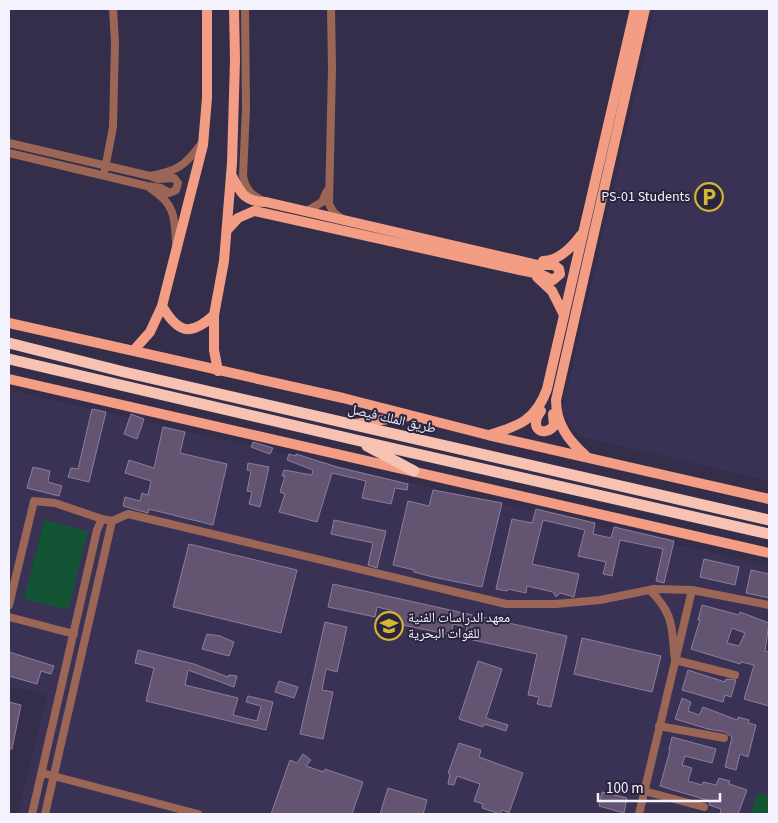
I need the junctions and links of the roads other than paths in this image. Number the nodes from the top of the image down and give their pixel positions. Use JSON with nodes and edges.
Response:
{"nodes":[{"id":1,"x":113,"y":9,"type":"edge"},
{"id":2,"x":207,"y":9,"type":"edge"},
{"id":3,"x":234,"y":9,"type":"edge"},
{"id":4,"x":245,"y":9,"type":"edge"},
{"id":5,"x":331,"y":9,"type":"edge"},
{"id":6,"x":635,"y":9,"type":"edge"},
{"id":7,"x":645,"y":9,"type":"edge"},
{"id":8,"x":203,"y":142,"type":"junction"},
{"id":9,"x":9,"y":143,"type":"edge"},
{"id":10,"x":9,"y":153,"type":"edge"},
{"id":11,"x":106,"y":165,"type":"junction"},
{"id":12,"x":232,"y":174,"type":"junction"},
{"id":13,"x":104,"y":176,"type":"junction"},
{"id":14,"x":150,"y":176,"type":"junction"},
{"id":15,"x":147,"y":186,"type":"junction"},
{"id":16,"x":328,"y":189,"type":"junction"},
{"id":17,"x":266,"y":202,"type":"junction"},
{"id":18,"x":307,"y":211,"type":"junction"},
{"id":19,"x":343,"y":220,"type":"junction"},
{"id":20,"x":227,"y":230,"type":"junction"},
{"id":21,"x":583,"y":232,"type":"junction"},
{"id":22,"x":176,"y":253,"type":"junction"},
{"id":23,"x":521,"y":265,"type":"junction"},
{"id":24,"x":162,"y":306,"type":"junction"},
{"id":25,"x":214,"y":315,"type":"junction"},
{"id":26,"x":564,"y":316,"type":"junction"},
{"id":27,"x":9,"y":323,"type":"edge"},
{"id":28,"x":9,"y":343,"type":"edge"},
{"id":29,"x":134,"y":350,"type":"junction"},
{"id":30,"x":9,"y":359,"type":"edge"},
{"id":31,"x":218,"y":371,"type":"junction"},
{"id":32,"x":9,"y":379,"type":"edge"},
{"id":33,"x":552,"y":390,"type":"junction"},
{"id":34,"x":414,"y":415,"type":"junction"},
{"id":35,"x":350,"y":424,"type":"junction"},
{"id":36,"x":488,"y":435,"type":"junction"},
{"id":37,"x":356,"y":440,"type":"junction"},
{"id":38,"x":588,"y":458,"type":"junction"},
{"id":39,"x":414,"y":471,"type":"junction"},
{"id":40,"x":769,"y":499,"type":"edge"},
{"id":41,"x":102,"y":519,"type":"junction"},
{"id":42,"x":769,"y":520,"type":"edge"},
{"id":43,"x":112,"y":521,"type":"junction"},
{"id":44,"x":769,"y":534,"type":"edge"},
{"id":45,"x":769,"y":553,"type":"edge"},
{"id":46,"x":650,"y":590,"type":"junction"},
{"id":47,"x":692,"y":590,"type":"junction"},
{"id":48,"x":9,"y":604,"type":"edge"},
{"id":49,"x":769,"y":605,"type":"edge"},
{"id":50,"x":9,"y":617,"type":"edge"},
{"id":51,"x":74,"y":634,"type":"junction"},
{"id":52,"x":675,"y":660,"type":"junction"},
{"id":53,"x":735,"y":675,"type":"dead end"},
{"id":54,"x":659,"y":726,"type":"junction"},
{"id":55,"x":724,"y":738,"type":"dead end"},
{"id":56,"x":42,"y":773,"type":"junction"},
{"id":57,"x":54,"y":777,"type":"junction"},
{"id":58,"x":644,"y":791,"type":"junction"},
{"id":59,"x":704,"y":807,"type":"dead end"},
{"id":60,"x":32,"y":814,"type":"edge"},
{"id":61,"x":45,"y":814,"type":"edge"},
{"id":62,"x":198,"y":814,"type":"edge"},
{"id":63,"x":638,"y":814,"type":"edge"}],
"edges":[{"from":1,"to":11,"type":"street"},
{"from":2,"to":8,"type":"main road"},
{"from":3,"to":12,"type":"main road"},
{"from":4,"to":17,"type":"street"},
{"from":5,"to":16,"type":"street"},
{"from":6,"to":21,"type":"main road"},
{"from":7,"to":33,"type":"main road"},
{"from":8,"to":14,"type":"street"},
{"from":8,"to":22,"type":"main road"},
{"from":9,"to":11,"type":"street"},
{"from":10,"to":13,"type":"street"},
{"from":11,"to":13,"type":"street"},
{"from":11,"to":14,"type":"street"},
{"from":12,"to":17,"type":"main road"},
{"from":12,"to":20,"type":"main road"},
{"from":13,"to":15,"type":"street"},
{"from":14,"to":15,"type":"street"},
{"from":14,"to":15,"type":"street"},
{"from":15,"to":22,"type":"street"},
{"from":16,"to":18,"type":"street"},
{"from":16,"to":19,"type":"street"},
{"from":17,"to":18,"type":"main road"},
{"from":18,"to":19,"type":"main road"},
{"from":19,"to":23,"type":"main road"},
{"from":20,"to":23,"type":"main road"},
{"from":20,"to":25,"type":"main road"},
{"from":21,"to":23,"type":"main road"},
{"from":21,"to":26,"type":"main road"},
{"from":22,"to":24,"type":"main road"},
{"from":23,"to":26,"type":"main road"},
{"from":24,"to":25,"type":"main road"},
{"from":24,"to":29,"type":"main road"},
{"from":25,"to":31,"type":"main road"},
{"from":26,"to":33,"type":"main road"},
{"from":27,"to":29,"type":"main road"},
{"from":28,"to":35,"type":"highway","name":"طريق الملك فيصل"},
{"from":29,"to":31,"type":"main road"},
{"from":30,"to":37,"type":"highway","name":"طريق الملك فيصل"},
{"from":31,"to":34,"type":"main road"},
{"from":32,"to":39,"type":"main road"},
{"from":33,"to":36,"type":"main road"},
{"from":33,"to":38,"type":"main road"},
{"from":34,"to":35,"type":"main road"},
{"from":34,"to":36,"type":"main road"},
{"from":35,"to":42,"type":"highway","name":"طريق الملك فيصل"},
{"from":36,"to":38,"type":"main road"},
{"from":37,"to":39,"type":"highway"},
{"from":37,"to":44,"type":"highway","name":"طريق الملك فيصل"},
{"from":38,"to":40,"type":"main road"},
{"from":39,"to":45,"type":"main road"},
{"from":41,"to":43,"type":"street"},
{"from":41,"to":48,"type":"street"},
{"from":41,"to":51,"type":"street"},
{"from":43,"to":46,"type":"street"},
{"from":43,"to":57,"type":"street"},
{"from":46,"to":47,"type":"street"},
{"from":46,"to":52,"type":"street"},
{"from":47,"to":49,"type":"street"},
{"from":47,"to":52,"type":"street"},
{"from":50,"to":51,"type":"street"},
{"from":51,"to":56,"type":"street"},
{"from":52,"to":53,"type":"street"},
{"from":52,"to":54,"type":"street"},
{"from":54,"to":55,"type":"street"},
{"from":54,"to":58,"type":"street"},
{"from":56,"to":57,"type":"street"},
{"from":56,"to":60,"type":"street"},
{"from":57,"to":61,"type":"street"},
{"from":57,"to":62,"type":"street"},
{"from":58,"to":59,"type":"street"},
{"from":58,"to":63,"type":"street"}]}
